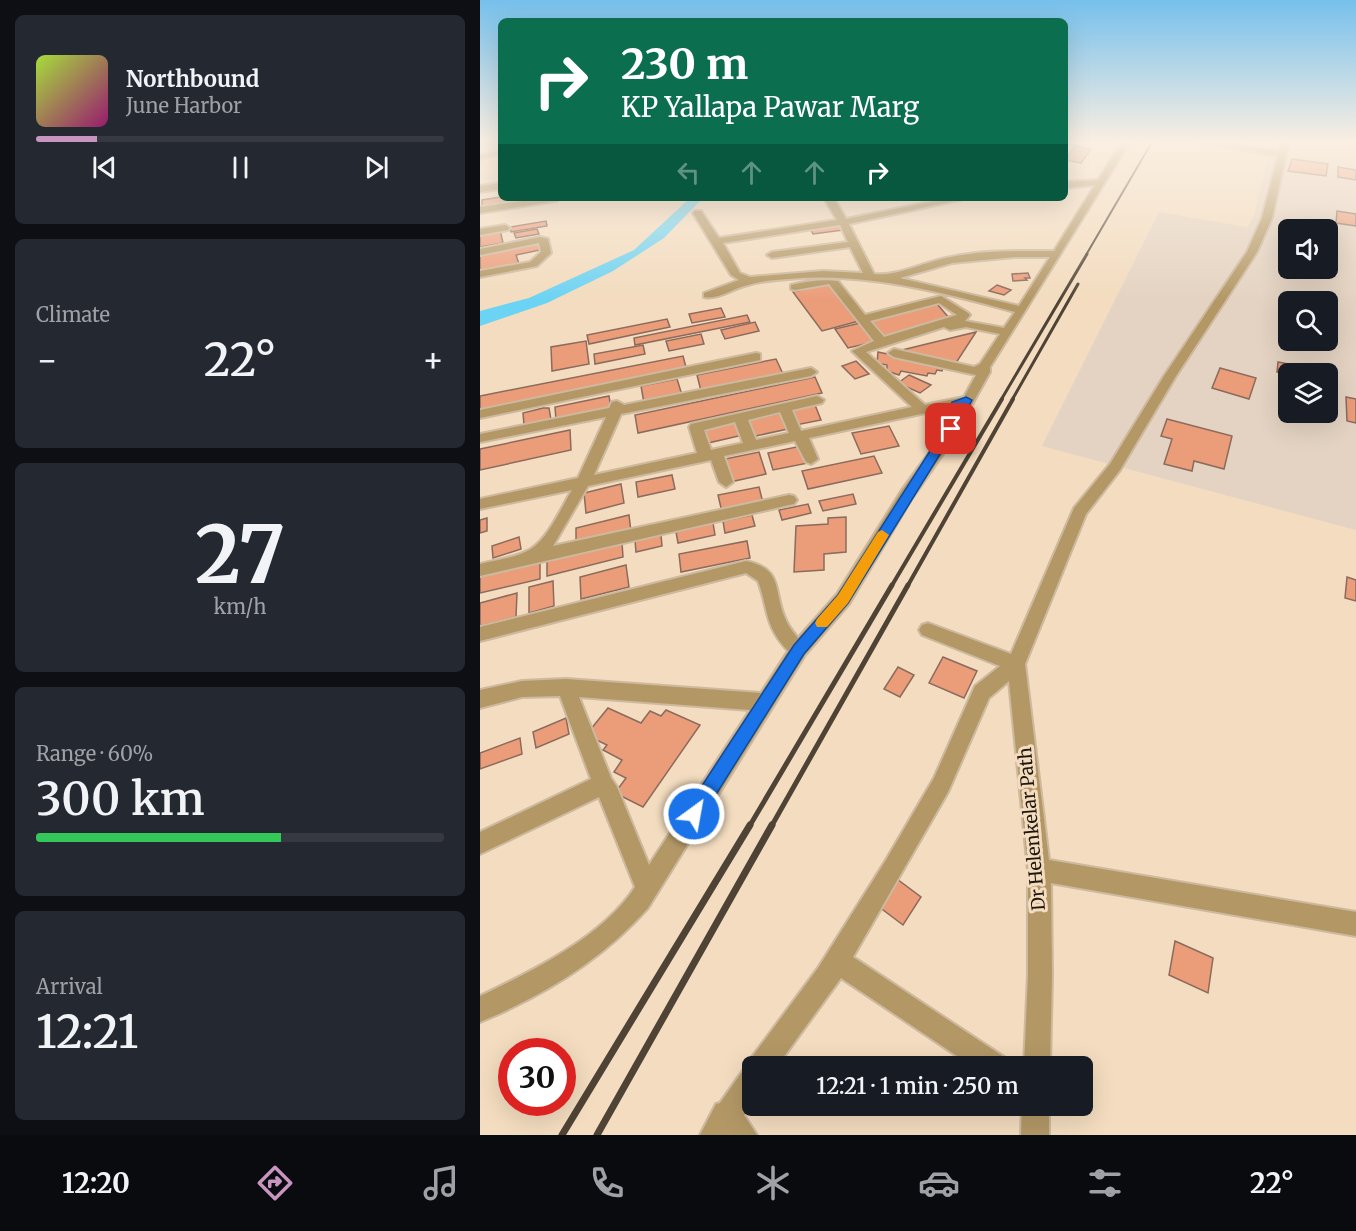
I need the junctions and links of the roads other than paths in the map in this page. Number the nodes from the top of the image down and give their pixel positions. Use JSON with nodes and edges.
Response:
{"nodes":[{"id":1,"x":1094,"y":195,"type":"edge"},
{"id":2,"x":1272,"y":195,"type":"edge"},
{"id":3,"x":537,"y":201,"type":"edge"},
{"id":4,"x":831,"y":201,"type":"edge"},
{"id":5,"x":912,"y":201,"type":"edge"},
{"id":6,"x":947,"y":201,"type":"edge"},
{"id":7,"x":916,"y":207,"type":"junction"},
{"id":8,"x":480,"y":210,"type":"edge"},
{"id":9,"x":698,"y":213,"type":"dead end"},
{"id":10,"x":843,"y":222,"type":"junction"},
{"id":11,"x":505,"y":228,"type":"dead end"},
{"id":12,"x":480,"y":232,"type":"edge"},
{"id":13,"x":717,"y":241,"type":"junction"},
{"id":14,"x":854,"y":244,"type":"junction"},
{"id":15,"x":502,"y":245,"type":"dead end"},
{"id":16,"x":480,"y":251,"type":"edge"},
{"id":17,"x":1057,"y":254,"type":"junction"},
{"id":18,"x":772,"y":255,"type":"dead end"},
{"id":19,"x":480,"y":274,"type":"edge"},
{"id":20,"x":869,"y":275,"type":"junction"},
{"id":21,"x":891,"y":278,"type":"junction"},
{"id":22,"x":750,"y":281,"type":"junction"},
{"id":23,"x":834,"y":283,"type":"junction"},
{"id":24,"x":849,"y":283,"type":"dead end"},
{"id":25,"x":795,"y":287,"type":"dead end"},
{"id":26,"x":708,"y":295,"type":"dead end"},
{"id":27,"x":1022,"y":310,"type":"junction"},
{"id":28,"x":863,"y":319,"type":"junction"},
{"id":29,"x":1008,"y":332,"type":"junction"},
{"id":30,"x":881,"y":342,"type":"junction"},
{"id":31,"x":906,"y":342,"type":"dead end"},
{"id":32,"x":894,"y":353,"type":"dead end"},
{"id":33,"x":756,"y":357,"type":"dead end"},
{"id":34,"x":980,"y":369,"type":"junction"},
{"id":35,"x":811,"y":372,"type":"dead end"},
{"id":36,"x":621,"y":386,"type":"junction"},
{"id":37,"x":817,"y":399,"type":"dead end"},
{"id":38,"x":962,"y":401,"type":"junction"},
{"id":39,"x":784,"y":407,"type":"junction"},
{"id":40,"x":923,"y":410,"type":"junction"},
{"id":41,"x":615,"y":412,"type":"junction"},
{"id":42,"x":480,"y":414,"type":"edge"},
{"id":43,"x":740,"y":417,"type":"junction"},
{"id":44,"x":799,"y":436,"type":"junction"},
{"id":45,"x":480,"y":438,"type":"edge"},
{"id":46,"x":751,"y":447,"type":"junction"},
{"id":47,"x":711,"y":455,"type":"junction"},
{"id":48,"x":811,"y":459,"type":"dead end"},
{"id":49,"x":726,"y":482,"type":"dead end"},
{"id":50,"x":583,"y":483,"type":"junction"},
{"id":51,"x":789,"y":500,"type":"dead end"},
{"id":52,"x":480,"y":504,"type":"edge"},
{"id":53,"x":518,"y":561,"type":"junction"},
{"id":54,"x":480,"y":570,"type":"edge"},
{"id":55,"x":928,"y":630,"type":"dead end"},
{"id":56,"x":480,"y":634,"type":"edge"},
{"id":57,"x":799,"y":650,"type":"junction"},
{"id":58,"x":1016,"y":664,"type":"junction"},
{"id":59,"x":566,"y":687,"type":"junction"},
{"id":60,"x":480,"y":699,"type":"edge"},
{"id":61,"x":764,"y":702,"type":"junction"},
{"id":62,"x":603,"y":784,"type":"junction"},
{"id":63,"x":480,"y":843,"type":"edge"},
{"id":64,"x":1039,"y":870,"type":"junction"},
{"id":65,"x":647,"y":888,"type":"junction"},
{"id":66,"x":1356,"y":924,"type":"edge"},
{"id":67,"x":837,"y":961,"type":"junction"},
{"id":68,"x":480,"y":1009,"type":"edge"},
{"id":69,"x":768,"y":1056,"type":"edge"},
{"id":70,"x":980,"y":1056,"type":"edge"},
{"id":71,"x":1037,"y":1056,"type":"edge"},
{"id":72,"x":742,"y":1099,"type":"edge"},
{"id":73,"x":1036,"y":1116,"type":"edge"},
{"id":74,"x":727,"y":1128,"type":"edge"},
{"id":75,"x":1035,"y":1135,"type":"edge"}],
"edges":[{"from":1,"to":17,"type":"street"},
{"from":2,"to":58,"type":"street"},
{"from":3,"to":8,"type":"street"},
{"from":4,"to":10,"type":"street"},
{"from":5,"to":7,"type":"street"},
{"from":6,"to":7,"type":"street"},
{"from":7,"to":10,"type":"street"},
{"from":9,"to":13,"type":"street"},
{"from":10,"to":13,"type":"street"},
{"from":10,"to":14,"type":"street"},
{"from":11,"to":12,"type":"street"},
{"from":13,"to":22,"type":"street"},
{"from":14,"to":18,"type":"street"},
{"from":14,"to":20,"type":"street"},
{"from":15,"to":16,"type":"street"},
{"from":16,"to":19,"type":"street"},
{"from":17,"to":21,"type":"street"},
{"from":17,"to":27,"type":"street"},
{"from":20,"to":21,"type":"street"},
{"from":20,"to":22,"type":"street"},
{"from":21,"to":27,"type":"street"},
{"from":22,"to":26,"type":"street"},
{"from":23,"to":24,"type":"street"},
{"from":23,"to":25,"type":"street"},
{"from":23,"to":28,"type":"street"},
{"from":27,"to":29,"type":"street"},
{"from":28,"to":30,"type":"street"},
{"from":28,"to":30,"type":"street"},
{"from":29,"to":31,"type":"street"},
{"from":29,"to":34,"type":"street"},
{"from":30,"to":40,"type":"street"},
{"from":32,"to":34,"type":"street"},
{"from":33,"to":36,"type":"street"},
{"from":34,"to":38,"type":"street"},
{"from":35,"to":41,"type":"street"},
{"from":36,"to":41,"type":"street"},
{"from":36,"to":42,"type":"street"},
{"from":37,"to":39,"type":"street"},
{"from":38,"to":40,"type":"street"},
{"from":38,"to":57,"type":"street"},
{"from":39,"to":43,"type":"street"},
{"from":39,"to":44,"type":"street"},
{"from":40,"to":44,"type":"street"},
{"from":41,"to":45,"type":"street"},
{"from":41,"to":50,"type":"street"},
{"from":43,"to":46,"type":"street"},
{"from":43,"to":47,"type":"street"},
{"from":44,"to":46,"type":"street"},
{"from":44,"to":48,"type":"street"},
{"from":46,"to":47,"type":"street"},
{"from":47,"to":49,"type":"street"},
{"from":47,"to":50,"type":"street"},
{"from":50,"to":52,"type":"street"},
{"from":50,"to":53,"type":"street"},
{"from":51,"to":53,"type":"street"},
{"from":53,"to":54,"type":"street"},
{"from":55,"to":58,"type":"street"},
{"from":56,"to":57,"type":"street"},
{"from":57,"to":61,"type":"street"},
{"from":58,"to":64,"type":"street","name":"Dr Helenkelar Path"},
{"from":58,"to":67,"type":"street"},
{"from":59,"to":60,"type":"street"},
{"from":59,"to":61,"type":"street"},
{"from":59,"to":62,"type":"street"},
{"from":61,"to":65,"type":"street"},
{"from":62,"to":63,"type":"street"},
{"from":62,"to":65,"type":"street"},
{"from":64,"to":66,"type":"street"},
{"from":64,"to":71,"type":"street","name":"Dr Helenkelar Path"},
{"from":65,"to":68,"type":"street"},
{"from":67,"to":69,"type":"street"},
{"from":67,"to":70,"type":"street"},
{"from":72,"to":74,"type":"street"},
{"from":73,"to":75,"type":"street"}]}
